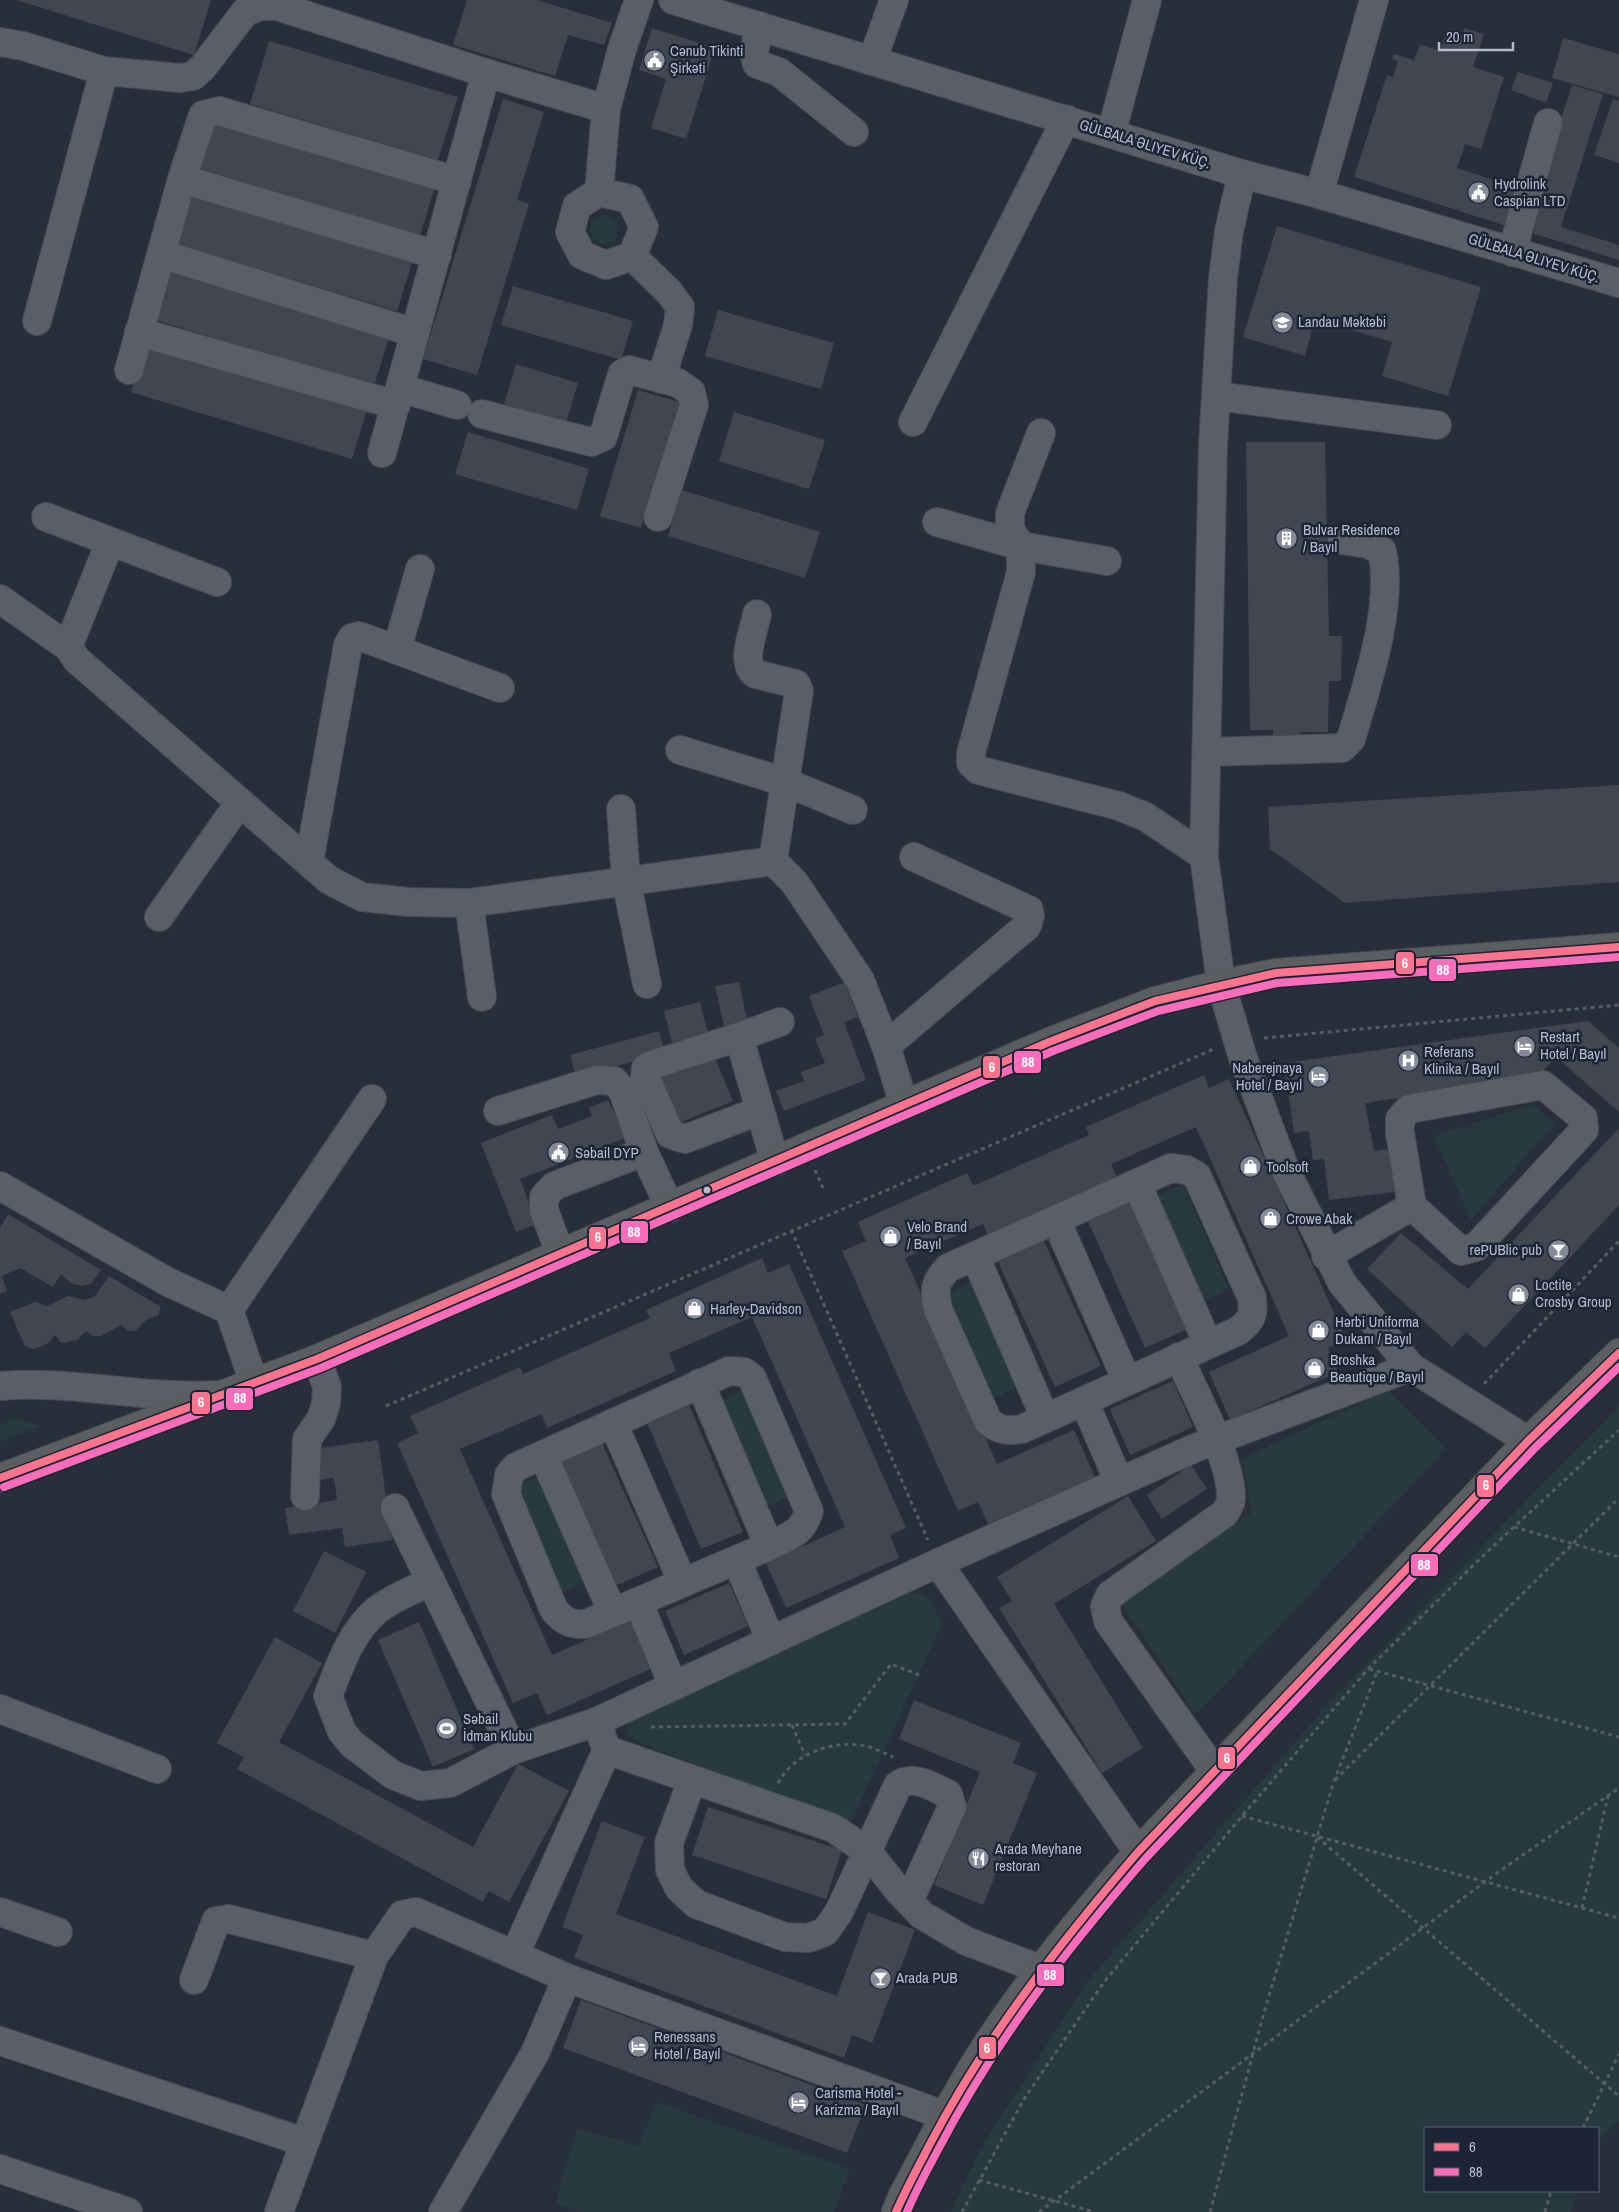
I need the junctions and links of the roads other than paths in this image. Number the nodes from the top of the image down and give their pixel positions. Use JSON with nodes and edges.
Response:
{"nodes":[{"id":1,"x":639,"y":0,"type":"edge"},
{"id":2,"x":673,"y":0,"type":"edge"},
{"id":3,"x":894,"y":0,"type":"edge"},
{"id":4,"x":1147,"y":0,"type":"edge"},
{"id":5,"x":1374,"y":0,"type":"edge"},
{"id":6,"x":732,"y":8,"type":"edge"},
{"id":7,"x":759,"y":26,"type":"junction"},
{"id":8,"x":0,"y":42,"type":"edge"},
{"id":9,"x":872,"y":61,"type":"junction"},
{"id":10,"x":104,"y":71,"type":"junction"},
{"id":11,"x":486,"y":73,"type":"junction"},
{"id":12,"x":606,"y":109,"type":"junction"},
{"id":13,"x":1066,"y":119,"type":"junction"},
{"id":14,"x":1548,"y":123,"type":"dead end"},
{"id":15,"x":854,"y":132,"type":"dead end"},
{"id":16,"x":1111,"y":134,"type":"junction"},
{"id":17,"x":1242,"y":174,"type":"junction"},
{"id":18,"x":182,"y":180,"type":"junction"},
{"id":19,"x":457,"y":182,"type":"junction"},
{"id":20,"x":600,"y":192,"type":"junction"},
{"id":21,"x":1319,"y":194,"type":"junction"},
{"id":22,"x":1512,"y":252,"type":"junction"},
{"id":23,"x":161,"y":254,"type":"junction"},
{"id":24,"x":437,"y":255,"type":"junction"},
{"id":25,"x":632,"y":256,"type":"junction"},
{"id":26,"x":1619,"y":283,"type":"edge"},
{"id":27,"x":37,"y":321,"type":"dead end"},
{"id":28,"x":139,"y":332,"type":"junction"},
{"id":29,"x":415,"y":332,"type":"junction"},
{"id":30,"x":129,"y":370,"type":"dead end"},
{"id":31,"x":661,"y":379,"type":"junction"},
{"id":32,"x":398,"y":396,"type":"junction"},
{"id":33,"x":1216,"y":396,"type":"junction"},
{"id":34,"x":457,"y":405,"type":"dead end"},
{"id":35,"x":482,"y":414,"type":"dead end"},
{"id":36,"x":913,"y":422,"type":"dead end"},
{"id":37,"x":1437,"y":425,"type":"dead end"},
{"id":38,"x":1041,"y":433,"type":"dead end"},
{"id":39,"x":382,"y":454,"type":"dead end"},
{"id":40,"x":46,"y":517,"type":"dead end"},
{"id":41,"x":658,"y":517,"type":"dead end"},
{"id":42,"x":937,"y":522,"type":"dead end"},
{"id":43,"x":1342,"y":540,"type":"dead end"},
{"id":44,"x":110,"y":542,"type":"junction"},
{"id":45,"x":1021,"y":546,"type":"junction"},
{"id":46,"x":1107,"y":561,"type":"dead end"},
{"id":47,"x":420,"y":569,"type":"dead end"},
{"id":48,"x":217,"y":582,"type":"dead end"},
{"id":49,"x":0,"y":599,"type":"edge"},
{"id":50,"x":757,"y":614,"type":"dead end"},
{"id":51,"x":68,"y":647,"type":"junction"},
{"id":52,"x":397,"y":649,"type":"junction"},
{"id":53,"x":500,"y":688,"type":"dead end"},
{"id":54,"x":680,"y":750,"type":"dead end"},
{"id":55,"x":1207,"y":752,"type":"junction"},
{"id":56,"x":784,"y":782,"type":"junction"},
{"id":57,"x":240,"y":802,"type":"junction"},
{"id":58,"x":621,"y":809,"type":"dead end"},
{"id":59,"x":853,"y":810,"type":"dead end"},
{"id":60,"x":1204,"y":856,"type":"junction"},
{"id":61,"x":914,"y":857,"type":"dead end"},
{"id":62,"x":309,"y":862,"type":"junction"},
{"id":63,"x":773,"y":862,"type":"junction"},
{"id":64,"x":626,"y":880,"type":"junction"},
{"id":65,"x":469,"y":903,"type":"junction"},
{"id":66,"x":160,"y":917,"type":"dead end"},
{"id":67,"x":1619,"y":946,"type":"edge"},
{"id":68,"x":647,"y":984,"type":"dead end"},
{"id":69,"x":1221,"y":984,"type":"junction"},
{"id":70,"x":482,"y":997,"type":"dead end"},
{"id":71,"x":780,"y":1022,"type":"dead end"},
{"id":72,"x":739,"y":1037,"type":"junction"},
{"id":73,"x":886,"y":1046,"type":"junction"},
{"id":74,"x":372,"y":1099,"type":"dead end"},
{"id":75,"x":904,"y":1105,"type":"junction"},
{"id":76,"x":498,"y":1111,"type":"dead end"},
{"id":77,"x":759,"y":1111,"type":"junction"},
{"id":78,"x":644,"y":1152,"type":"junction"},
{"id":79,"x":774,"y":1162,"type":"junction"},
{"id":80,"x":1137,"y":1184,"type":"junction"},
{"id":81,"x":0,"y":1186,"type":"edge"},
{"id":82,"x":1412,"y":1206,"type":"junction"},
{"id":83,"x":670,"y":1208,"type":"junction"},
{"id":84,"x":1056,"y":1220,"type":"junction"},
{"id":85,"x":560,"y":1253,"type":"junction"},
{"id":86,"x":975,"y":1256,"type":"junction"},
{"id":87,"x":1326,"y":1256,"type":"junction"},
{"id":88,"x":229,"y":1310,"type":"junction"},
{"id":89,"x":1208,"y":1344,"type":"junction"},
{"id":90,"x":1619,"y":1353,"type":"edge"},
{"id":91,"x":1179,"y":1357,"type":"junction"},
{"id":92,"x":318,"y":1359,"type":"junction"},
{"id":93,"x":1411,"y":1367,"type":"junction"},
{"id":94,"x":1127,"y":1381,"type":"junction"},
{"id":95,"x":254,"y":1383,"type":"junction"},
{"id":96,"x":700,"y":1383,"type":"junction"},
{"id":97,"x":0,"y":1386,"type":"edge"},
{"id":98,"x":223,"y":1395,"type":"junction"},
{"id":99,"x":1084,"y":1401,"type":"junction"},
{"id":100,"x":1045,"y":1418,"type":"junction"},
{"id":101,"x":613,"y":1423,"type":"junction"},
{"id":102,"x":1216,"y":1441,"type":"junction"},
{"id":103,"x":1528,"y":1441,"type":"junction"},
{"id":104,"x":543,"y":1455,"type":"junction"},
{"id":105,"x":0,"y":1478,"type":"edge"},
{"id":106,"x":1118,"y":1482,"type":"junction"},
{"id":107,"x":305,"y":1496,"type":"dead end"},
{"id":108,"x":395,"y":1508,"type":"dead end"},
{"id":109,"x":769,"y":1546,"type":"junction"},
{"id":110,"x":737,"y":1561,"type":"junction"},
{"id":111,"x":938,"y":1563,"type":"junction"},
{"id":112,"x":431,"y":1581,"type":"junction"},
{"id":113,"x":683,"y":1583,"type":"junction"},
{"id":114,"x":638,"y":1602,"type":"junction"},
{"id":115,"x":613,"y":1613,"type":"junction"},
{"id":116,"x":770,"y":1641,"type":"junction"},
{"id":117,"x":673,"y":1685,"type":"junction"},
{"id":118,"x":0,"y":1709,"type":"edge"},
{"id":119,"x":596,"y":1722,"type":"junction"},
{"id":120,"x":512,"y":1750,"type":"junction"},
{"id":121,"x":607,"y":1750,"type":"junction"},
{"id":122,"x":157,"y":1770,"type":"dead end"},
{"id":123,"x":1214,"y":1772,"type":"junction"},
{"id":124,"x":692,"y":1780,"type":"junction"},
{"id":125,"x":867,"y":1851,"type":"junction"},
{"id":126,"x":1138,"y":1852,"type":"junction"},
{"id":127,"x":908,"y":1901,"type":"junction"},
{"id":128,"x":0,"y":1912,"type":"edge"},
{"id":129,"x":58,"y":1932,"type":"dead end"},
{"id":130,"x":515,"y":1954,"type":"junction"},
{"id":131,"x":374,"y":1956,"type":"junction"},
{"id":132,"x":1040,"y":1969,"type":"junction"},
{"id":133,"x":567,"y":1978,"type":"junction"},
{"id":134,"x":194,"y":1980,"type":"dead end"},
{"id":135,"x":0,"y":2042,"type":"edge"},
{"id":136,"x":946,"y":2116,"type":"junction"},
{"id":137,"x":304,"y":2142,"type":"junction"},
{"id":138,"x":0,"y":2169,"type":"edge"},
{"id":139,"x":128,"y":2212,"type":"edge"},
{"id":140,"x":279,"y":2212,"type":"edge"},
{"id":141,"x":442,"y":2212,"type":"edge"},
{"id":142,"x":896,"y":2212,"type":"edge"}],
"edges":[{"from":1,"to":12,"type":"street"},
{"from":2,"to":6,"type":"street","name":"GÜLBALA ƏLIYEV KÜÇ."},
{"from":3,"to":9,"type":"street"},
{"from":4,"to":16,"type":"street"},
{"from":5,"to":21,"type":"street"},
{"from":6,"to":7,"type":"street","name":"GÜLBALA ƏLIYEV KÜÇ."},
{"from":7,"to":9,"type":"street","name":"GÜLBALA ƏLIYEV KÜÇ."},
{"from":7,"to":15,"type":"street"},
{"from":8,"to":10,"type":"street"},
{"from":9,"to":13,"type":"street","name":"GÜLBALA ƏLIYEV KÜÇ."},
{"from":10,"to":11,"type":"street"},
{"from":10,"to":27,"type":"street"},
{"from":11,"to":12,"type":"street"},
{"from":11,"to":19,"type":"street"},
{"from":12,"to":20,"type":"street"},
{"from":13,"to":16,"type":"street","name":"GÜLBALA ƏLIYEV KÜÇ."},
{"from":13,"to":36,"type":"street"},
{"from":14,"to":22,"type":"street"},
{"from":16,"to":17,"type":"street","name":"GÜLBALA ƏLIYEV KÜÇ."},
{"from":17,"to":21,"type":"street","name":"GÜLBALA ƏLIYEV KÜÇ."},
{"from":17,"to":33,"type":"street"},
{"from":18,"to":19,"type":"street"},
{"from":18,"to":23,"type":"street"},
{"from":18,"to":24,"type":"street"},
{"from":19,"to":24,"type":"street"},
{"from":20,"to":25,"type":"street"},
{"from":20,"to":25,"type":"street"},
{"from":21,"to":22,"type":"street","name":"GÜLBALA ƏLIYEV KÜÇ."},
{"from":22,"to":26,"type":"street","name":"GÜLBALA ƏLIYEV KÜÇ."},
{"from":23,"to":28,"type":"street"},
{"from":23,"to":29,"type":"street"},
{"from":24,"to":29,"type":"street"},
{"from":25,"to":31,"type":"street"},
{"from":28,"to":30,"type":"street"},
{"from":28,"to":32,"type":"street"},
{"from":29,"to":32,"type":"street"},
{"from":31,"to":35,"type":"street"},
{"from":31,"to":41,"type":"street"},
{"from":32,"to":34,"type":"street"},
{"from":32,"to":39,"type":"street"},
{"from":33,"to":37,"type":"street"},
{"from":33,"to":55,"type":"street"},
{"from":38,"to":45,"type":"street"},
{"from":40,"to":44,"type":"street"},
{"from":42,"to":45,"type":"street"},
{"from":43,"to":55,"type":"street"},
{"from":44,"to":48,"type":"street"},
{"from":44,"to":51,"type":"street"},
{"from":45,"to":46,"type":"street"},
{"from":45,"to":60,"type":"street"},
{"from":47,"to":52,"type":"street"},
{"from":49,"to":51,"type":"street"},
{"from":50,"to":56,"type":"street"},
{"from":51,"to":57,"type":"street"},
{"from":52,"to":53,"type":"street"},
{"from":52,"to":62,"type":"street"},
{"from":54,"to":56,"type":"street"},
{"from":55,"to":60,"type":"street"},
{"from":56,"to":59,"type":"street"},
{"from":56,"to":63,"type":"street"},
{"from":57,"to":62,"type":"street"},
{"from":57,"to":66,"type":"street"},
{"from":58,"to":64,"type":"street"},
{"from":60,"to":69,"type":"street"},
{"from":61,"to":73,"type":"street"},
{"from":62,"to":65,"type":"street"},
{"from":63,"to":64,"type":"street"},
{"from":63,"to":73,"type":"street"},
{"from":64,"to":65,"type":"street"},
{"from":64,"to":68,"type":"street"},
{"from":65,"to":70,"type":"street"},
{"from":67,"to":69,"type":"highway"},
{"from":69,"to":75,"type":"highway"},
{"from":69,"to":87,"type":"street"},
{"from":71,"to":72,"type":"street"},
{"from":72,"to":77,"type":"street"},
{"from":72,"to":77,"type":"street"},
{"from":73,"to":75,"type":"street"},
{"from":74,"to":88,"type":"street"},
{"from":75,"to":79,"type":"highway"},
{"from":76,"to":78,"type":"street"},
{"from":77,"to":79,"type":"street"},
{"from":78,"to":83,"type":"street"},
{"from":78,"to":85,"type":"street"},
{"from":79,"to":83,"type":"highway"},
{"from":80,"to":84,"type":"street"},
{"from":80,"to":89,"type":"street"},
{"from":80,"to":89,"type":"street"},
{"from":81,"to":88,"type":"street"},
{"from":82,"to":82,"type":"street"},
{"from":82,"to":87,"type":"street"},
{"from":83,"to":85,"type":"highway"},
{"from":84,"to":86,"type":"street"},
{"from":84,"to":94,"type":"street"},
{"from":85,"to":92,"type":"highway"},
{"from":86,"to":100,"type":"street"},
{"from":86,"to":100,"type":"street"},
{"from":87,"to":93,"type":"street"},
{"from":88,"to":95,"type":"street"},
{"from":89,"to":91,"type":"street"},
{"from":90,"to":103,"type":"highway"},
{"from":91,"to":94,"type":"street"},
{"from":91,"to":102,"type":"street"},
{"from":92,"to":95,"type":"highway"},
{"from":92,"to":107,"type":"street"},
{"from":93,"to":102,"type":"street"},
{"from":93,"to":103,"type":"street"},
{"from":94,"to":99,"type":"street"},
{"from":95,"to":98,"type":"highway"},
{"from":96,"to":101,"type":"street"},
{"from":96,"to":109,"type":"street"},
{"from":96,"to":109,"type":"street"},
{"from":97,"to":98,"type":"street"},
{"from":98,"to":105,"type":"highway"},
{"from":99,"to":100,"type":"street"},
{"from":99,"to":106,"type":"street"},
{"from":101,"to":104,"type":"street"},
{"from":101,"to":113,"type":"street"},
{"from":102,"to":106,"type":"street"},
{"from":102,"to":123,"type":"street"},
{"from":103,"to":123,"type":"highway"},
{"from":104,"to":115,"type":"street"},
{"from":104,"to":115,"type":"street"},
{"from":106,"to":111,"type":"street"},
{"from":108,"to":112,"type":"street"},
{"from":109,"to":110,"type":"street"},
{"from":110,"to":113,"type":"street"},
{"from":110,"to":116,"type":"street"},
{"from":111,"to":116,"type":"street"},
{"from":111,"to":126,"type":"street"},
{"from":112,"to":120,"type":"street"},
{"from":112,"to":120,"type":"street"},
{"from":113,"to":114,"type":"street"},
{"from":114,"to":115,"type":"street"},
{"from":114,"to":117,"type":"street"},
{"from":116,"to":117,"type":"street"},
{"from":117,"to":119,"type":"street"},
{"from":118,"to":122,"type":"street"},
{"from":119,"to":120,"type":"street"},
{"from":119,"to":121,"type":"street"},
{"from":121,"to":124,"type":"street"},
{"from":121,"to":130,"type":"street"},
{"from":123,"to":126,"type":"highway"},
{"from":124,"to":125,"type":"street"},
{"from":124,"to":125,"type":"street"},
{"from":125,"to":127,"type":"street"},
{"from":125,"to":127,"type":"street"},
{"from":126,"to":132,"type":"highway"},
{"from":127,"to":132,"type":"street"},
{"from":128,"to":129,"type":"street"},
{"from":130,"to":131,"type":"street"},
{"from":130,"to":133,"type":"street"},
{"from":131,"to":134,"type":"street"},
{"from":131,"to":137,"type":"street"},
{"from":132,"to":136,"type":"highway"},
{"from":133,"to":136,"type":"street"},
{"from":133,"to":141,"type":"street"},
{"from":135,"to":137,"type":"street"},
{"from":136,"to":142,"type":"highway"},
{"from":137,"to":140,"type":"street"},
{"from":138,"to":139,"type":"street"}]}
